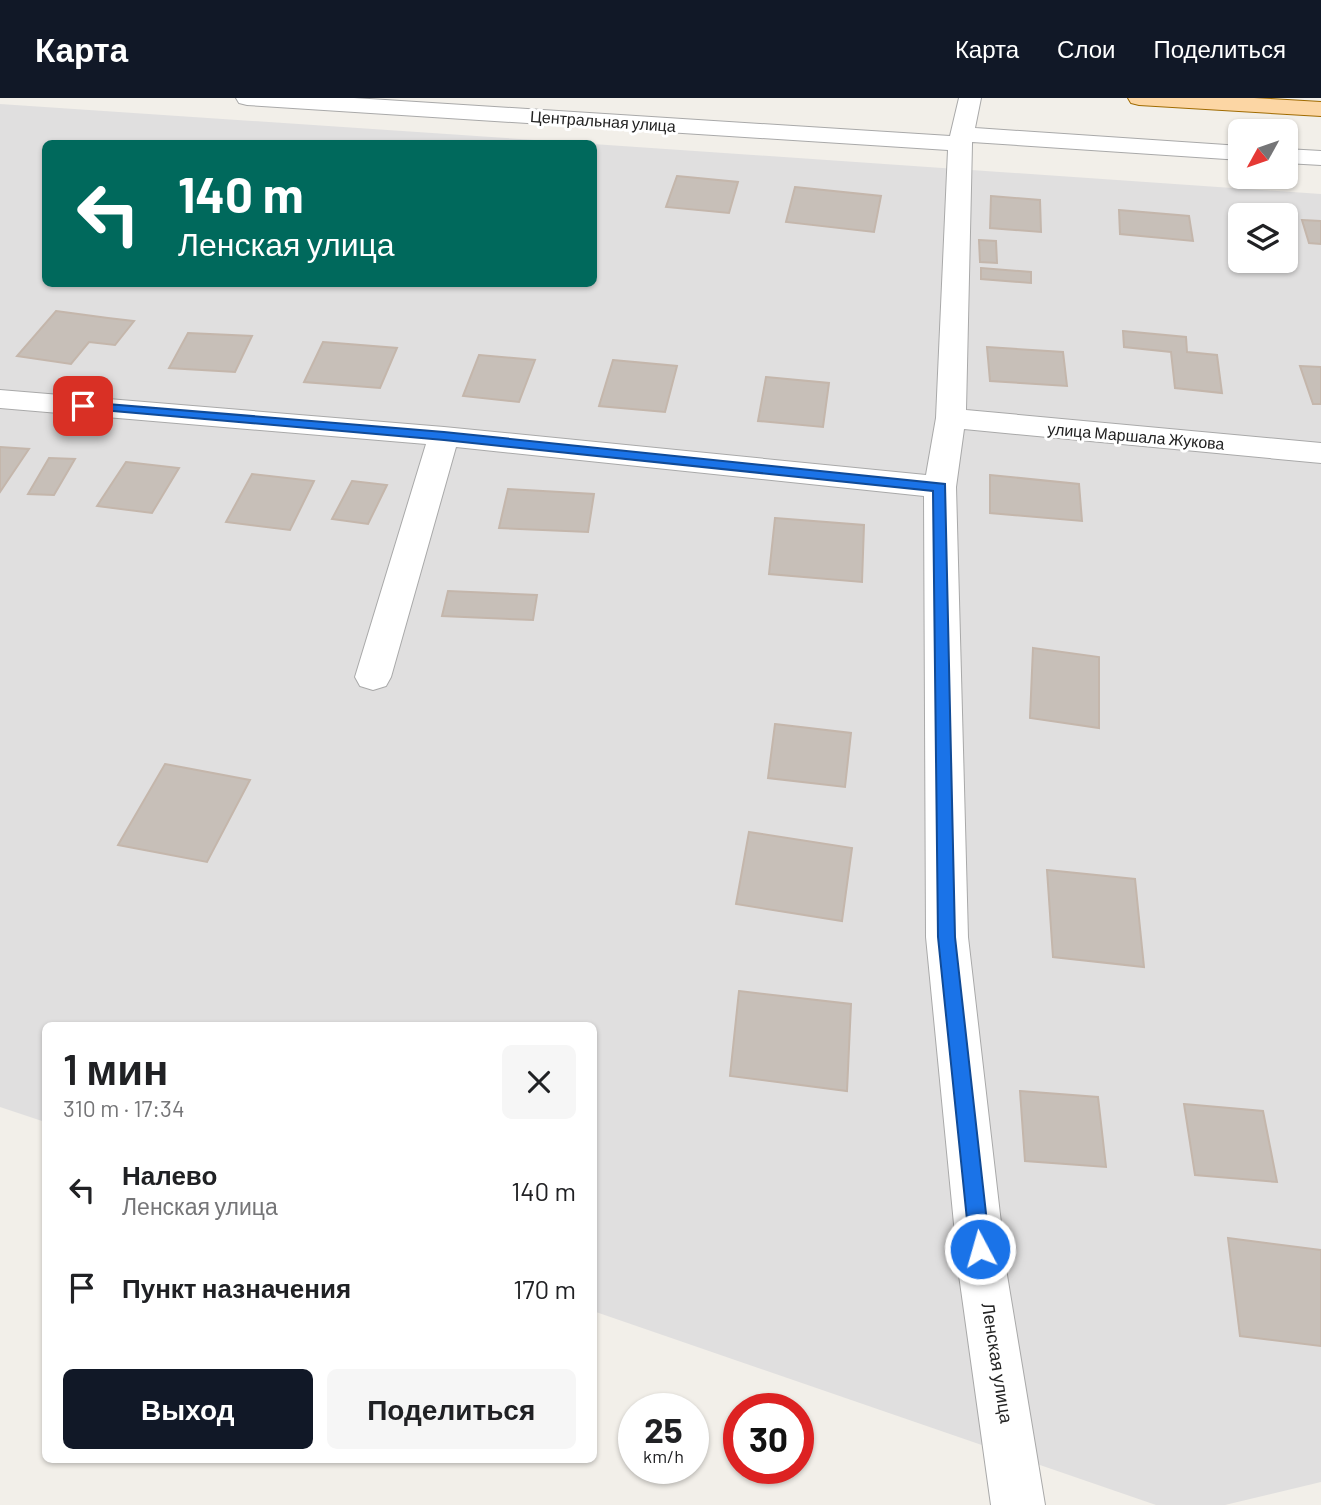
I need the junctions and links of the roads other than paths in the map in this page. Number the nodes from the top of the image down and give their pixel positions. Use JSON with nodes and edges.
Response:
{"nodes":[{"id":1,"x":247,"y":98,"type":"edge"},
{"id":2,"x":970,"y":98,"type":"edge"},
{"id":3,"x":1139,"y":98,"type":"edge"},
{"id":4,"x":1321,"y":109,"type":"edge"},
{"id":5,"x":961,"y":139,"type":"junction"},
{"id":6,"x":1228,"y":152,"type":"edge"},
{"id":7,"x":1298,"y":157,"type":"edge"},
{"id":8,"x":1321,"y":158,"type":"edge"},
{"id":9,"x":0,"y":399,"type":"edge"},
{"id":10,"x":951,"y":418,"type":"junction"},
{"id":11,"x":444,"y":436,"type":"junction"},
{"id":12,"x":1321,"y":453,"type":"edge"},
{"id":13,"x":940,"y":487,"type":"junction"},
{"id":14,"x":373,"y":677,"type":"dead end"},
{"id":15,"x":1018,"y":1505,"type":"edge"}],
"edges":[{"from":1,"to":5,"type":"street","name":"Центральная улица"},
{"from":2,"to":5,"type":"street","name":"Ленская улица"},
{"from":3,"to":4,"type":"main road"},
{"from":5,"to":6,"type":"street","name":"Центральная улица"},
{"from":5,"to":10,"type":"street","name":"Ленская улица"},
{"from":7,"to":8,"type":"street"},
{"from":9,"to":11,"type":"street"},
{"from":10,"to":12,"type":"street","name":"улица Маршала Жукова"},
{"from":10,"to":13,"type":"street","name":"Ленская улица"},
{"from":11,"to":13,"type":"street"},
{"from":11,"to":14,"type":"street"},
{"from":13,"to":15,"type":"street","name":"Ленская улица"}]}
